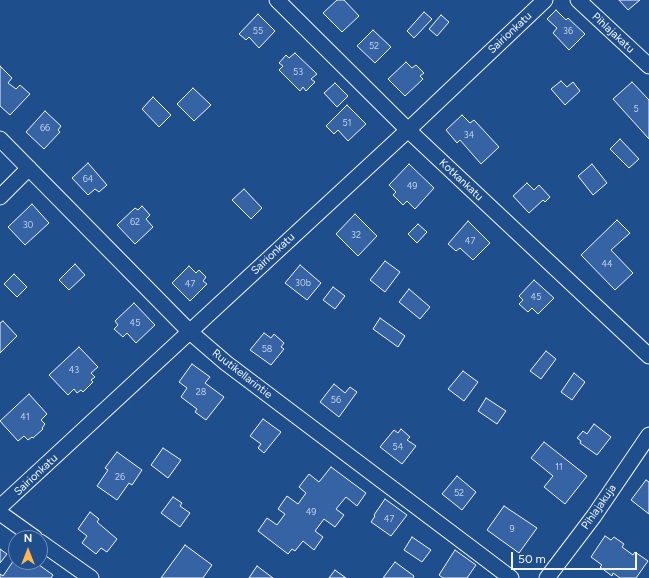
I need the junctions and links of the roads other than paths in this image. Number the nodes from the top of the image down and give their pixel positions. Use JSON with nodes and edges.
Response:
{"nodes":[{"id":1,"x":277,"y":0,"type":"edge"},
{"id":2,"x":545,"y":0,"type":"edge"},
{"id":3,"x":578,"y":0,"type":"edge"},
{"id":4,"x":649,"y":66,"type":"edge"},
{"id":5,"x":408,"y":130,"type":"junction"},
{"id":6,"x":0,"y":139,"type":"edge"},
{"id":7,"x":29,"y":168,"type":"junction"},
{"id":8,"x":0,"y":197,"type":"edge"},
{"id":9,"x":190,"y":332,"type":"junction"},
{"id":10,"x":649,"y":356,"type":"edge"},
{"id":11,"x":649,"y":435,"type":"edge"},
{"id":12,"x":0,"y":507,"type":"edge"},
{"id":13,"x":0,"y":513,"type":"edge"},
{"id":14,"x":24,"y":530,"type":"edge"},
{"id":15,"x":48,"y":548,"type":"edge"},
{"id":16,"x":91,"y":578,"type":"edge"},
{"id":17,"x":511,"y":578,"type":"edge"},
{"id":18,"x":547,"y":578,"type":"edge"}],
"edges":[{"from":1,"to":5,"type":"street","name":"Kotkankatu"},
{"from":2,"to":5,"type":"street","name":"Sairionkatu"},
{"from":3,"to":4,"type":"street","name":"Pihlajakatu"},
{"from":5,"to":9,"type":"street","name":"Sairionkatu"},
{"from":5,"to":10,"type":"street","name":"Kotkankatu"},
{"from":6,"to":7,"type":"street","name":"Ruutikellarintie"},
{"from":7,"to":8,"type":"street"},
{"from":7,"to":9,"type":"street","name":"Ruutikellarintie"},
{"from":9,"to":12,"type":"street","name":"Sairionkatu"},
{"from":9,"to":17,"type":"street","name":"Ruutikellarintie"},
{"from":11,"to":18,"type":"street","name":"Pihlajakuja"},
{"from":13,"to":14,"type":"street"},
{"from":15,"to":16,"type":"street"}]}
